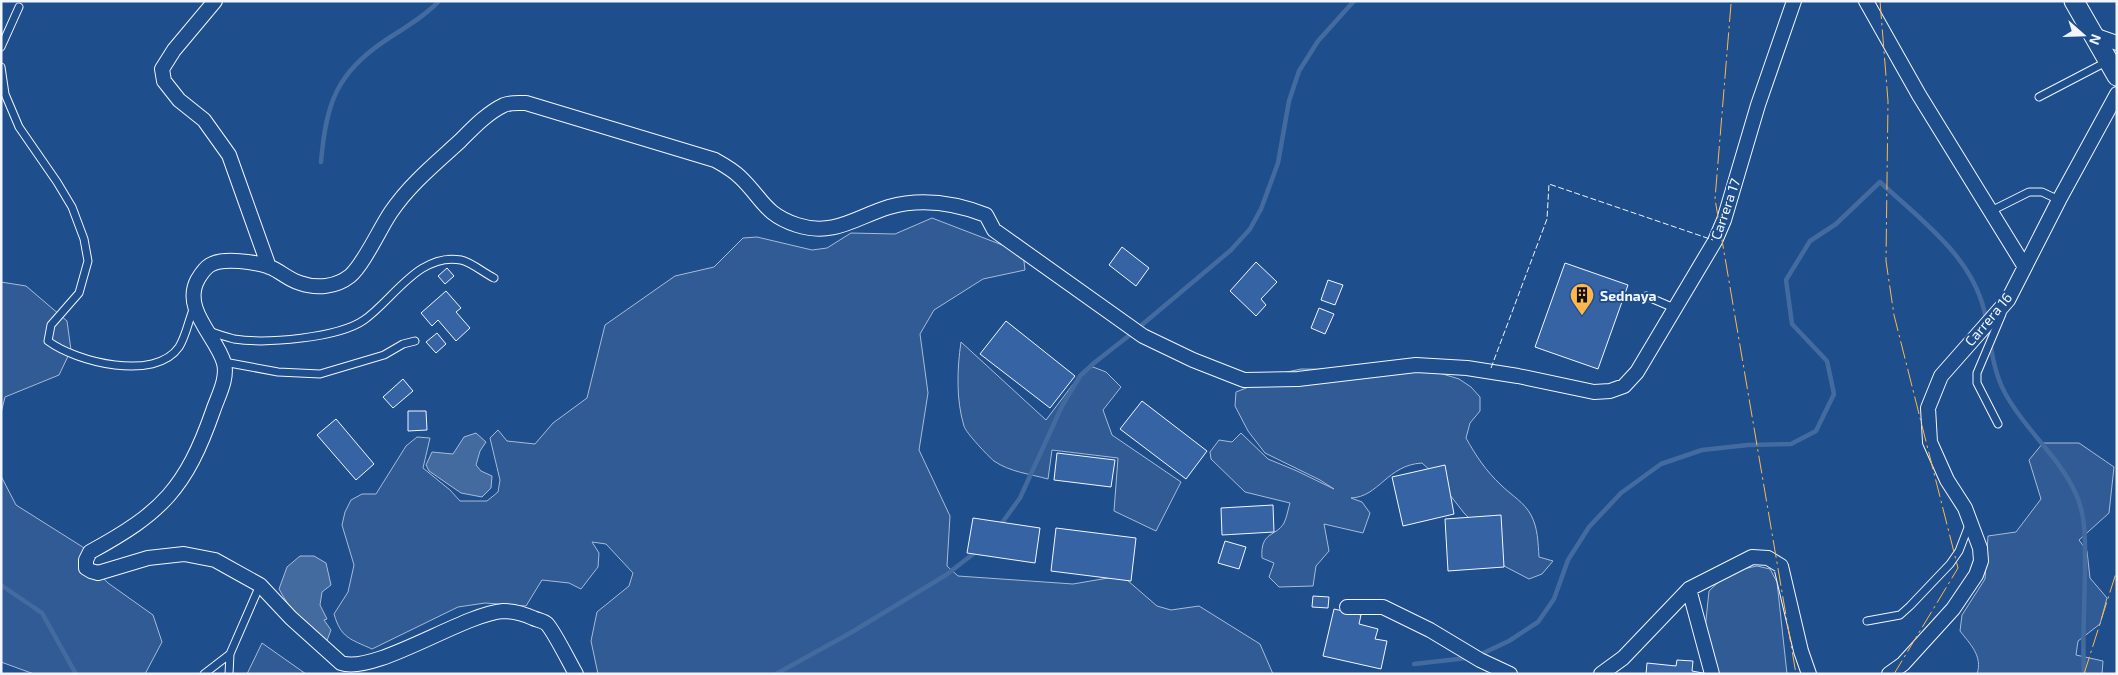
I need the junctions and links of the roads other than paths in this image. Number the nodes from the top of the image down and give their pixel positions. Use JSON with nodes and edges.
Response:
{"nodes":[{"id":1,"x":215,"y":1,"type":"edge"},
{"id":2,"x":1794,"y":1,"type":"edge"},
{"id":3,"x":1866,"y":1,"type":"edge"},
{"id":4,"x":2074,"y":1,"type":"edge"},
{"id":5,"x":19,"y":7,"type":"dead end"},
{"id":6,"x":2094,"y":35,"type":"junction"},
{"id":7,"x":2117,"y":43,"type":"edge"},
{"id":8,"x":1,"y":47,"type":"edge"},
{"id":9,"x":1,"y":67,"type":"edge"},
{"id":10,"x":2112,"y":69,"type":"edge"},
{"id":11,"x":2117,"y":94,"type":"edge"},
{"id":12,"x":2040,"y":97,"type":"dead end"},
{"id":13,"x":2059,"y":200,"type":"junction"},
{"id":14,"x":1990,"y":211,"type":"junction"},
{"id":15,"x":269,"y":267,"type":"junction"},
{"id":16,"x":2025,"y":267,"type":"junction"},
{"id":17,"x":494,"y":278,"type":"dead end"},
{"id":18,"x":1646,"y":296,"type":"dead end"},
{"id":19,"x":2008,"y":300,"type":"junction"},
{"id":20,"x":195,"y":304,"type":"junction"},
{"id":21,"x":1674,"y":308,"type":"junction"},
{"id":22,"x":206,"y":330,"type":"junction"},
{"id":23,"x":415,"y":342,"type":"dead end"},
{"id":24,"x":224,"y":362,"type":"junction"},
{"id":25,"x":1998,"y":424,"type":"dead end"},
{"id":26,"x":1970,"y":523,"type":"junction"},
{"id":27,"x":260,"y":585,"type":"junction"},
{"id":28,"x":1689,"y":589,"type":"junction"},
{"id":29,"x":1347,"y":607,"type":"dead end"},
{"id":30,"x":1867,"y":621,"type":"dead end"},
{"id":31,"x":230,"y":654,"type":"junction"},
{"id":32,"x":204,"y":674,"type":"edge"},
{"id":33,"x":229,"y":674,"type":"edge"},
{"id":34,"x":576,"y":674,"type":"edge"},
{"id":35,"x":1510,"y":674,"type":"edge"},
{"id":36,"x":1601,"y":674,"type":"edge"},
{"id":37,"x":1712,"y":674,"type":"edge"},
{"id":38,"x":1809,"y":674,"type":"edge"},
{"id":39,"x":1890,"y":674,"type":"edge"}],
"edges":[{"from":1,"to":15,"type":"street"},
{"from":2,"to":21,"type":"street","name":"Carrera 17"},
{"from":3,"to":14,"type":"street"},
{"from":4,"to":6,"type":"main road"},
{"from":5,"to":8,"type":"lane"},
{"from":6,"to":7,"type":"street"},
{"from":6,"to":10,"type":"main road"},
{"from":9,"to":20,"type":"lane"},
{"from":10,"to":12,"type":"lane"},
{"from":11,"to":13,"type":"street","name":"Carrera 16"},
{"from":13,"to":14,"type":"lane"},
{"from":13,"to":16,"type":"street","name":"Carrera 16"},
{"from":14,"to":16,"type":"street"},
{"from":15,"to":20,"type":"street"},
{"from":15,"to":21,"type":"street","name":"Carrera 17"},
{"from":16,"to":19,"type":"street","name":"Carrera 16"},
{"from":17,"to":22,"type":"lane"},
{"from":18,"to":21,"type":"lane"},
{"from":19,"to":25,"type":"lane"},
{"from":19,"to":26,"type":"street","name":"Carrera 16"},
{"from":20,"to":22,"type":"street"},
{"from":22,"to":24,"type":"street"},
{"from":23,"to":24,"type":"lane"},
{"from":24,"to":27,"type":"street"},
{"from":26,"to":30,"type":"lane"},
{"from":26,"to":39,"type":"street","name":"Carrera 16"},
{"from":27,"to":31,"type":"lane"},
{"from":27,"to":34,"type":"street"},
{"from":28,"to":36,"type":"street"},
{"from":28,"to":37,"type":"street"},
{"from":28,"to":38,"type":"street"},
{"from":29,"to":35,"type":"street"},
{"from":31,"to":32,"type":"lane"},
{"from":31,"to":33,"type":"lane"}]}
